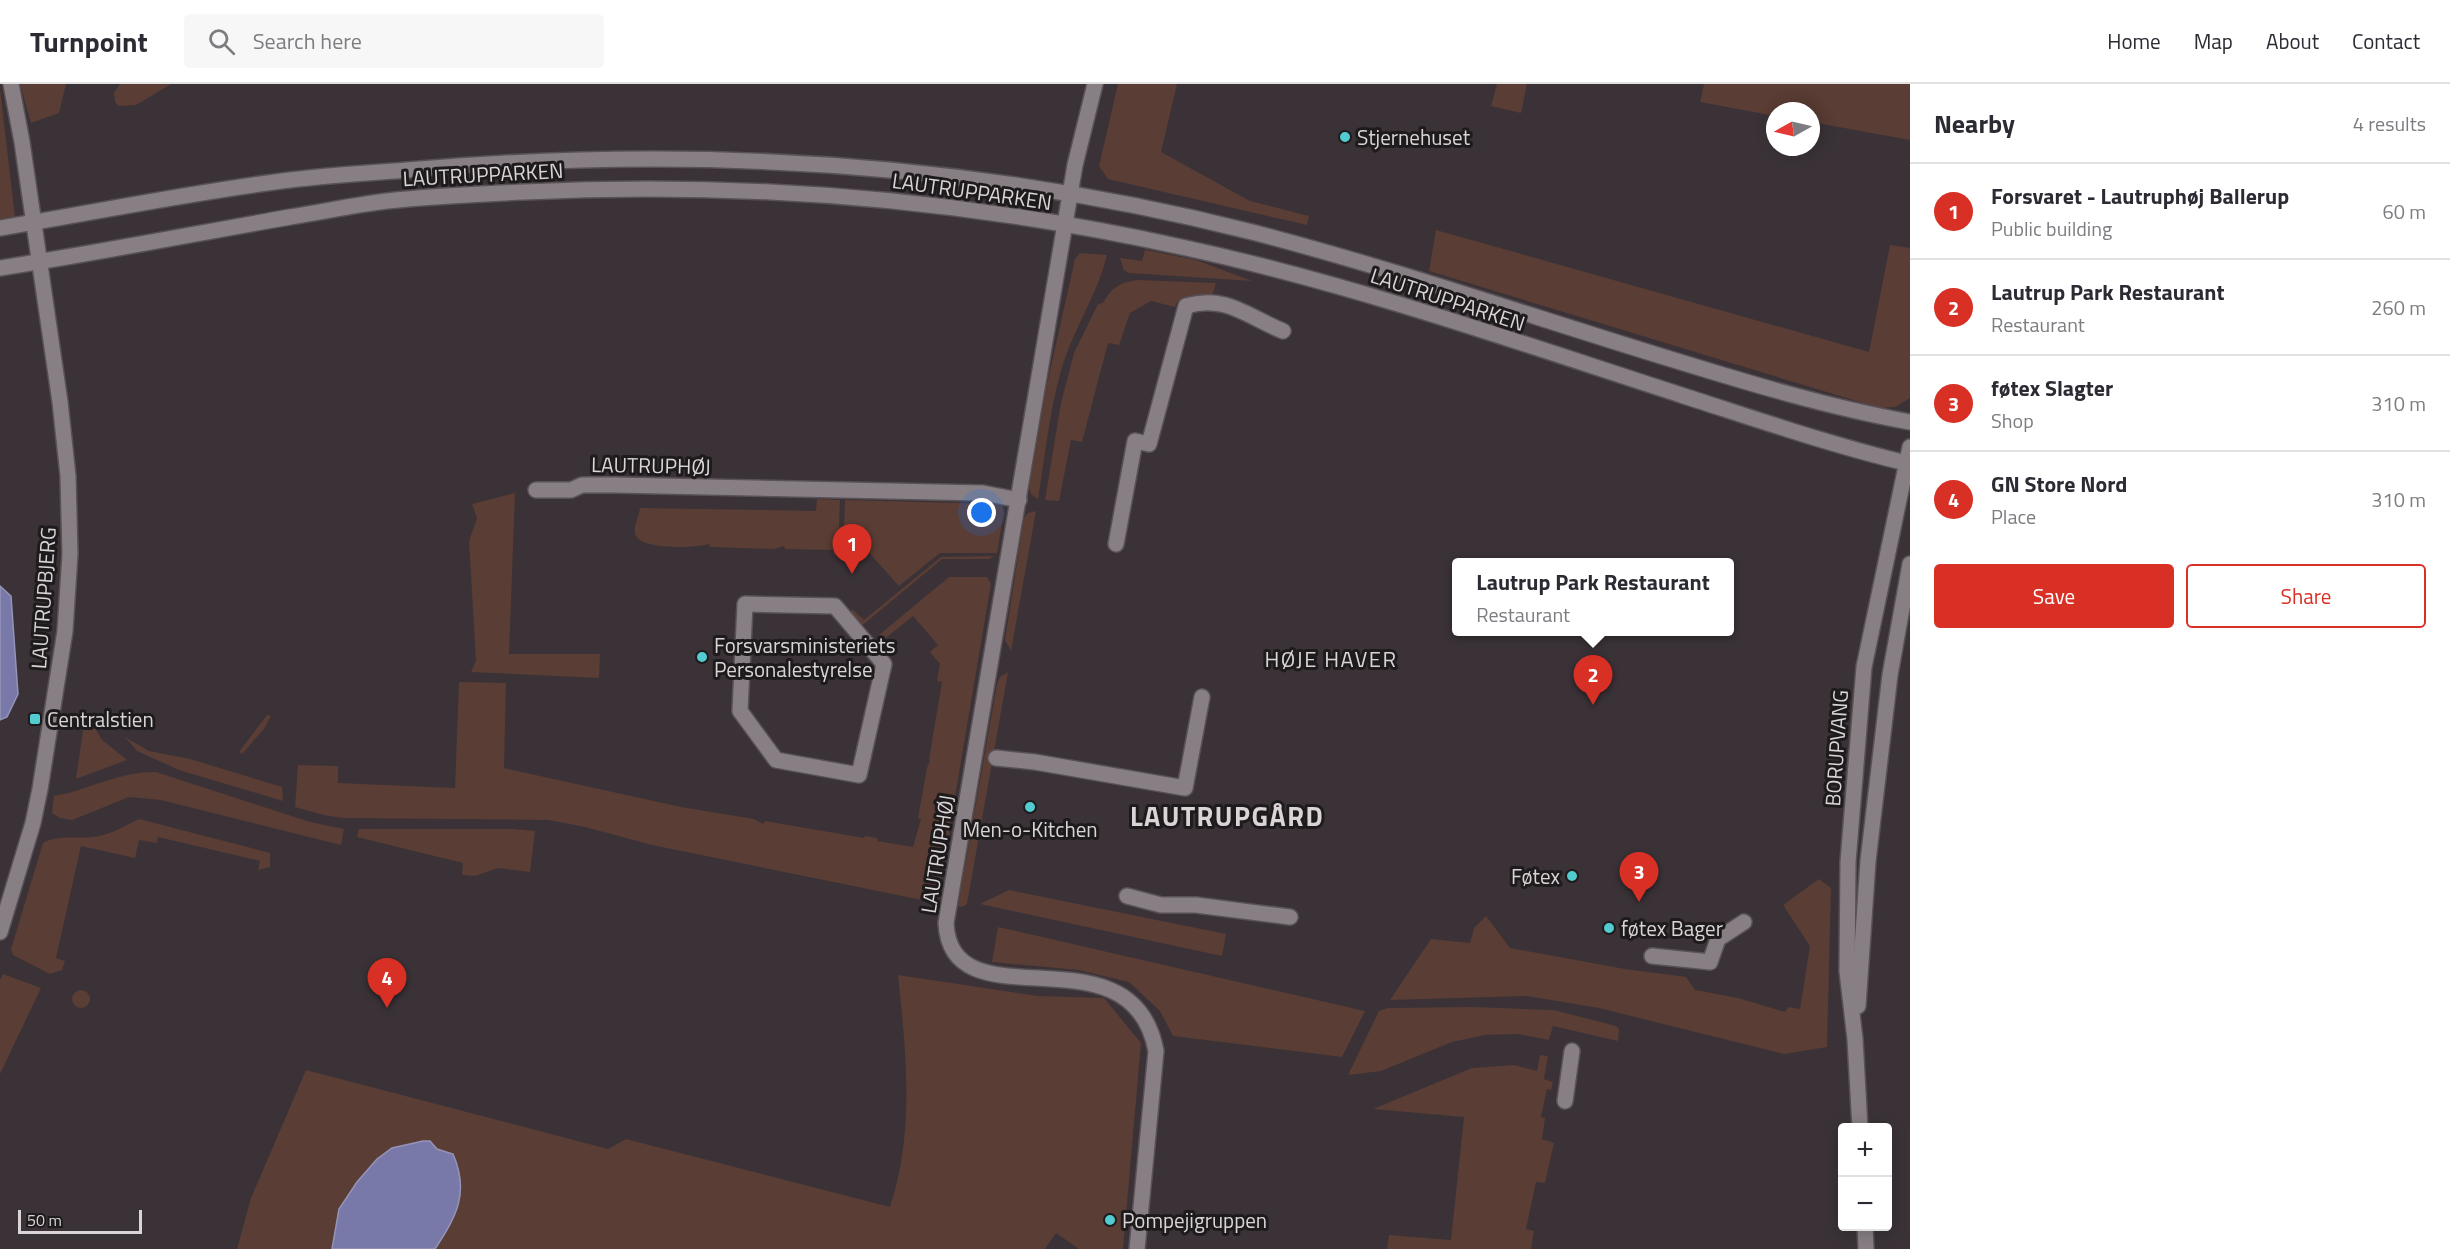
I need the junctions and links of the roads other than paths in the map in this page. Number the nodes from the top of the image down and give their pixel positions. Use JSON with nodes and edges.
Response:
{"nodes":[{"id":1,"x":11,"y":84,"type":"edge"},
{"id":2,"x":1095,"y":84,"type":"edge"},
{"id":3,"x":1070,"y":193,"type":"junction"},
{"id":4,"x":33,"y":223,"type":"junction"},
{"id":5,"x":1065,"y":225,"type":"junction"},
{"id":6,"x":0,"y":228,"type":"edge"},
{"id":7,"x":39,"y":262,"type":"junction"},
{"id":8,"x":0,"y":268,"type":"edge"},
{"id":9,"x":1283,"y":331,"type":"dead end"},
{"id":10,"x":1910,"y":422,"type":"edge"},
{"id":11,"x":1910,"y":447,"type":"edge"},
{"id":12,"x":1908,"y":463,"type":"edge"},
{"id":13,"x":536,"y":490,"type":"dead end"},
{"id":14,"x":1019,"y":500,"type":"junction"},
{"id":15,"x":1116,"y":543,"type":"dead end"},
{"id":16,"x":1910,"y":564,"type":"edge"},
{"id":17,"x":1202,"y":697,"type":"dead end"},
{"id":18,"x":753,"y":731,"type":"joint"},
{"id":19,"x":996,"y":758,"type":"dead end"},
{"id":20,"x":1127,"y":896,"type":"dead end"},
{"id":21,"x":1290,"y":917,"type":"dead end"},
{"id":22,"x":1744,"y":922,"type":"dead end"},
{"id":23,"x":0,"y":932,"type":"edge"},
{"id":24,"x":1652,"y":956,"type":"dead end"},
{"id":25,"x":1856,"y":1039,"type":"junction"},
{"id":26,"x":1572,"y":1051,"type":"dead end"},
{"id":27,"x":1565,"y":1101,"type":"dead end"},
{"id":28,"x":1860,"y":1123,"type":"edge"},
{"id":29,"x":1865,"y":1231,"type":"edge"},
{"id":30,"x":1137,"y":1249,"type":"edge"},
{"id":31,"x":1866,"y":1249,"type":"edge"}],
"edges":[{"from":1,"to":4,"type":"street"},
{"from":2,"to":3,"type":"street","name":"LAUTRUPPARKEN"},
{"from":3,"to":4,"type":"street","name":"LAUTRUPPARKEN"},
{"from":3,"to":5,"type":"street","name":"LAUTRUPHØJ"},
{"from":3,"to":10,"type":"street","name":"LAUTRUPPARKEN"},
{"from":4,"to":6,"type":"street","name":"LAUTRUPPARKEN"},
{"from":4,"to":7,"type":"street","name":"LAUTRUPBJERG"},
{"from":5,"to":7,"type":"street","name":"LAUTRUPPARKEN"},
{"from":5,"to":12,"type":"street","name":"LAUTRUPPARKEN"},
{"from":5,"to":14,"type":"street","name":"LAUTRUPHØJ"},
{"from":7,"to":8,"type":"street","name":"LAUTRUPPARKEN"},
{"from":7,"to":23,"type":"street","name":"LAUTRUPBJERG"},
{"from":9,"to":15,"type":"street"},
{"from":11,"to":12,"type":"street","name":"BORUPVANG"},
{"from":12,"to":25,"type":"street","name":"BORUPVANG"},
{"from":13,"to":14,"type":"street","name":"LAUTRUPHØJ"},
{"from":14,"to":30,"type":"street","name":"LAUTRUPHØJ"},
{"from":16,"to":25,"type":"street","name":"BORUPVANG"},
{"from":17,"to":19,"type":"street"},
{"from":18,"to":18,"type":"street"},
{"from":20,"to":21,"type":"street"},
{"from":22,"to":24,"type":"street"},
{"from":25,"to":28,"type":"street","name":"BORUPVANG"},
{"from":26,"to":27,"type":"street"},
{"from":29,"to":31,"type":"street"}]}
